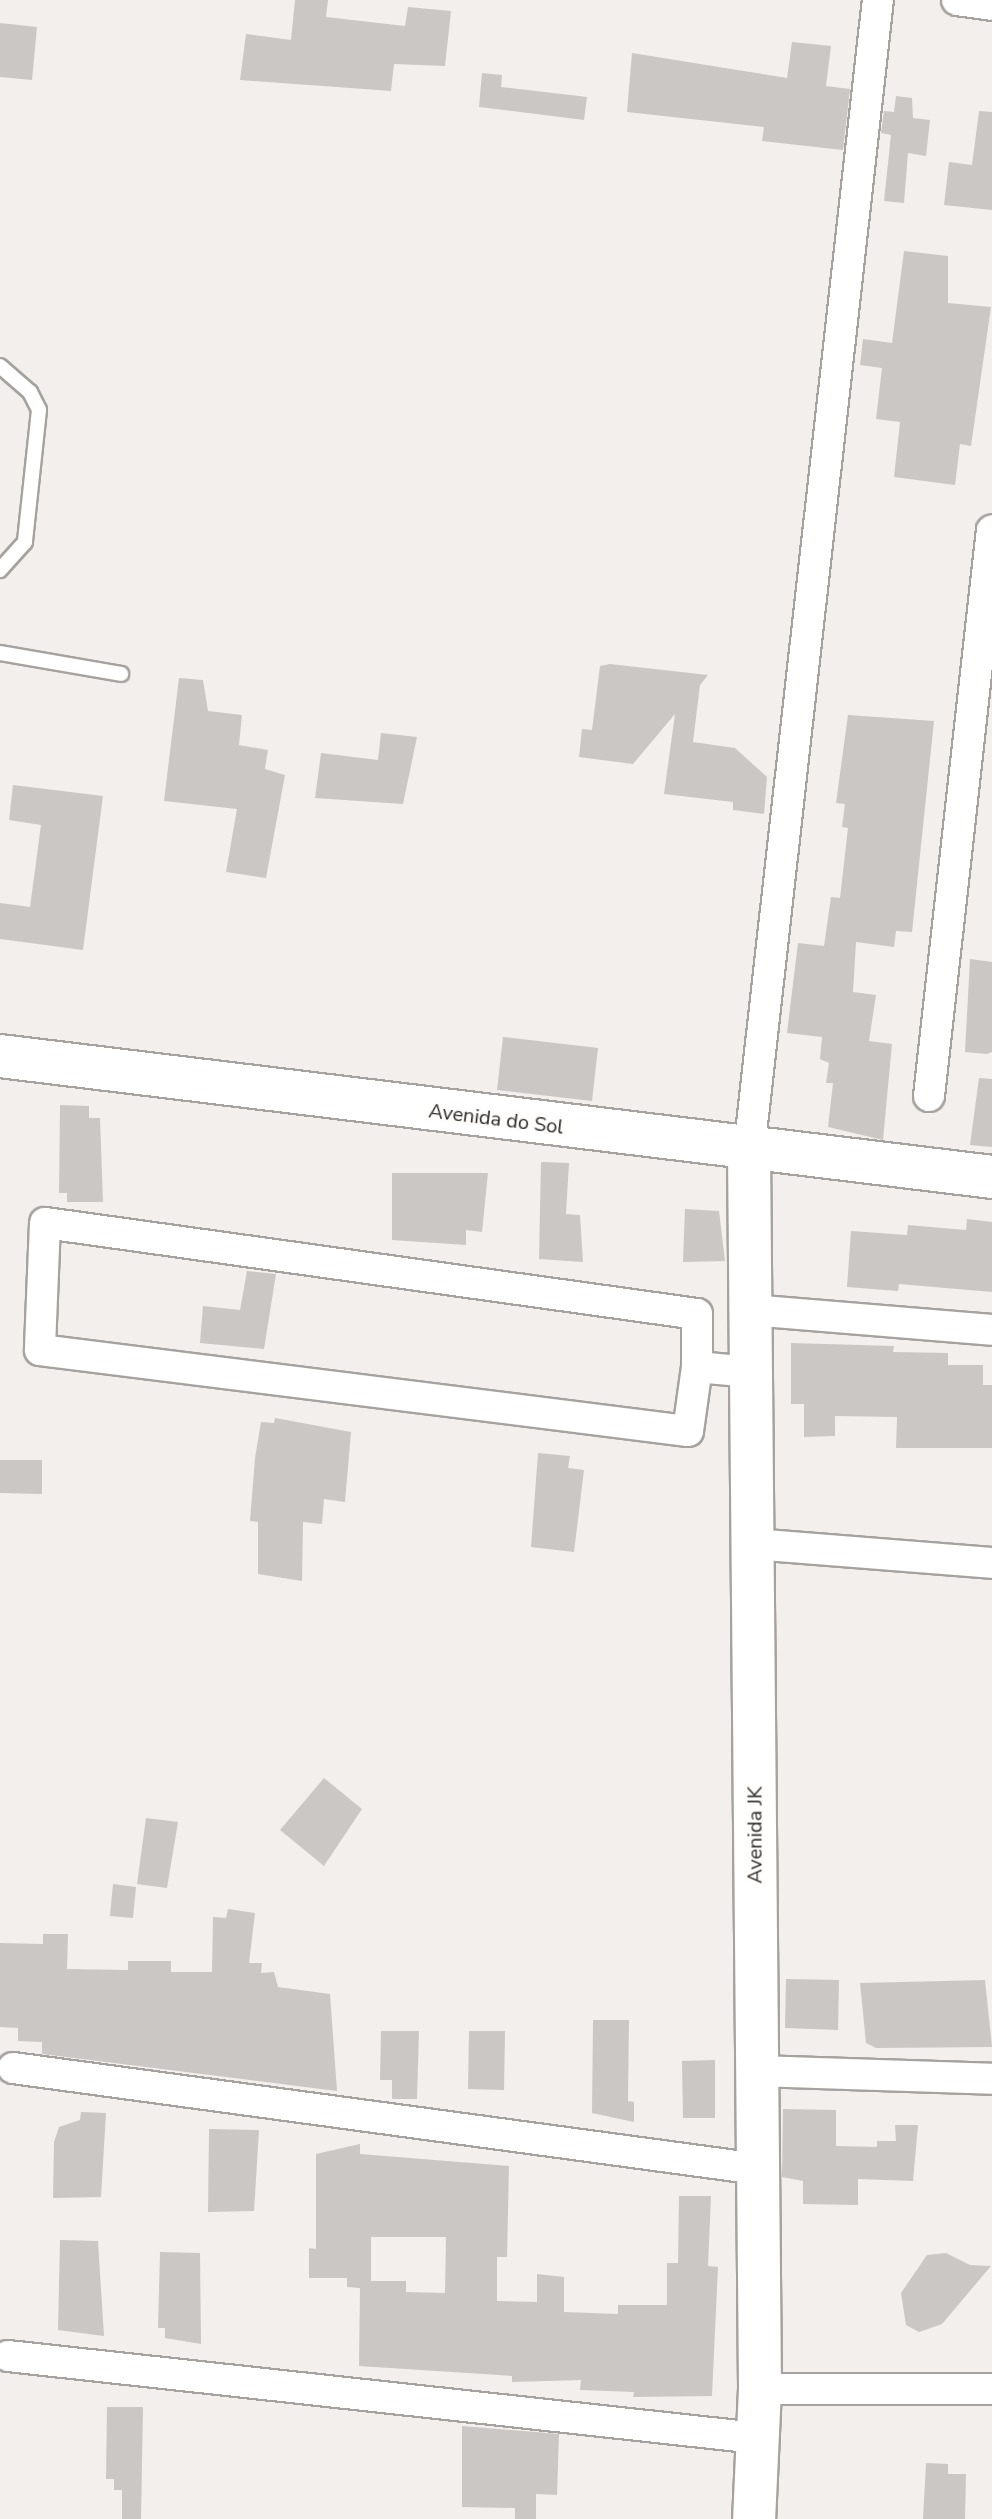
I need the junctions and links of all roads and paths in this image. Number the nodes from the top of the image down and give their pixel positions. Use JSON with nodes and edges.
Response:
{"nodes":[{"id":1,"x":878,"y":0,"type":"edge"},
{"id":2,"x":960,"y":0,"type":"edge"},
{"id":3,"x":992,"y":5,"type":"edge"},
{"id":4,"x":0,"y":366,"type":"edge"},
{"id":5,"x":992,"y":530,"type":"edge"},
{"id":6,"x":0,"y":570,"type":"edge"},
{"id":7,"x":0,"y":653,"type":"edge"},
{"id":8,"x":121,"y":674,"type":"dead end"},
{"id":9,"x":0,"y":1056,"type":"edge"},
{"id":10,"x":929,"y":1096,"type":"dead end"},
{"id":11,"x":749,"y":1151,"type":"junction"},
{"id":12,"x":992,"y":1177,"type":"edge"},
{"id":13,"x":750,"y":1310,"type":"junction"},
{"id":14,"x":992,"y":1330,"type":"edge"},
{"id":15,"x":697,"y":1367,"type":"junction"},
{"id":16,"x":751,"y":1372,"type":"junction"},
{"id":17,"x":752,"y":1544,"type":"junction"},
{"id":18,"x":992,"y":1563,"type":"edge"},
{"id":19,"x":13,"y":2068,"type":"dead end"},
{"id":20,"x":757,"y":2071,"type":"junction"},
{"id":21,"x":992,"y":2079,"type":"edge"},
{"id":22,"x":758,"y":2169,"type":"junction"},
{"id":23,"x":8,"y":2356,"type":"dead end"},
{"id":24,"x":760,"y":2389,"type":"junction"},
{"id":25,"x":992,"y":2389,"type":"edge"},
{"id":26,"x":757,"y":2438,"type":"junction"},
{"id":27,"x":754,"y":2519,"type":"edge"}],
"edges":[{"from":1,"to":11,"type":"street"},
{"from":2,"to":3,"type":"street"},
{"from":4,"to":6,"type":"lane"},
{"from":5,"to":10,"type":"street"},
{"from":7,"to":8,"type":"lane"},
{"from":9,"to":11,"type":"street","name":"Avenida do Sol"},
{"from":11,"to":12,"type":"street","name":"Avenida do Sol"},
{"from":11,"to":13,"type":"street","name":"Avenida JK"},
{"from":13,"to":14,"type":"street"},
{"from":13,"to":16,"type":"street","name":"Avenida JK"},
{"from":15,"to":15,"type":"street"},
{"from":15,"to":16,"type":"street"},
{"from":16,"to":17,"type":"street","name":"Avenida JK"},
{"from":17,"to":18,"type":"street"},
{"from":17,"to":20,"type":"street","name":"Avenida JK"},
{"from":19,"to":22,"type":"street"},
{"from":20,"to":21,"type":"street"},
{"from":20,"to":22,"type":"street","name":"Avenida JK"},
{"from":22,"to":24,"type":"street","name":"Avenida JK"},
{"from":23,"to":26,"type":"street"},
{"from":24,"to":25,"type":"street"},
{"from":24,"to":26,"type":"street","name":"Avenida JK"},
{"from":26,"to":27,"type":"street","name":"Avenida JK"}]}
